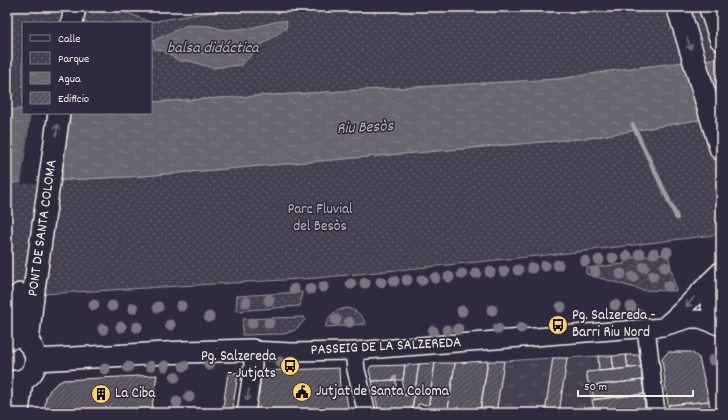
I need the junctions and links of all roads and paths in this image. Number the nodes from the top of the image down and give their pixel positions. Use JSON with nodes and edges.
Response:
{"nodes":[{"id":1,"x":61,"y":7,"type":"edge"},
{"id":2,"x":75,"y":7,"type":"edge"},
{"id":3,"x":678,"y":7,"type":"edge"},
{"id":4,"x":710,"y":7,"type":"edge"},
{"id":5,"x":718,"y":7,"type":"edge"},
{"id":6,"x":58,"y":22,"type":"edge"},
{"id":7,"x":72,"y":22,"type":"edge"},
{"id":8,"x":721,"y":23,"type":"edge"},
{"id":9,"x":721,"y":39,"type":"edge"},
{"id":10,"x":46,"y":114,"type":"edge"},
{"id":11,"x":59,"y":114,"type":"edge"},
{"id":12,"x":721,"y":149,"type":"edge"},
{"id":13,"x":718,"y":273,"type":"edge"},
{"id":14,"x":25,"y":307,"type":"junction"},
{"id":15,"x":721,"y":326,"type":"edge"},
{"id":16,"x":663,"y":327,"type":"junction"},
{"id":17,"x":646,"y":328,"type":"junction"},
{"id":18,"x":21,"y":345,"type":"edge"},
{"id":19,"x":252,"y":350,"type":"junction"},
{"id":20,"x":354,"y":352,"type":"junction"},
{"id":21,"x":14,"y":380,"type":"edge"},
{"id":22,"x":18,"y":413,"type":"edge"},
{"id":23,"x":246,"y":413,"type":"edge"},
{"id":24,"x":366,"y":413,"type":"edge"},
{"id":25,"x":656,"y":413,"type":"edge"}],
"edges":[{"from":1,"to":6,"type":"street"},
{"from":2,"to":7,"type":"street"},
{"from":3,"to":12,"type":"highway","one_way":true},
{"from":4,"to":9,"type":"highway"},
{"from":5,"to":8,"type":"highway"},
{"from":10,"to":14,"type":"street","name":"PONT DE SANTA COLOMA"},
{"from":14,"to":11,"type":"street","name":"PONT DE SANTA COLOMA","one_way":true},
{"from":13,"to":15,"type":"street"},
{"from":13,"to":16,"type":"street","one_way":true},
{"from":14,"to":18,"type":"street","name":"PONT DE SANTA COLOMA"},
{"from":15,"to":16,"type":"street","name":"PASSEIG DE LA SALZEREDA"},
{"from":16,"to":17,"type":"street","name":"PASSEIG DE LA SALZEREDA"},
{"from":17,"to":20,"type":"street","name":"PASSEIG DE LA SALZEREDA"},
{"from":17,"to":25,"type":"street"},
{"from":18,"to":19,"type":"street","name":"PASSEIG DE LA SALZEREDA"},
{"from":18,"to":21,"type":"street"},
{"from":19,"to":20,"type":"street","name":"PASSEIG DE LA SALZEREDA"},
{"from":19,"to":23,"type":"street","one_way":true},
{"from":20,"to":24,"type":"street"},
{"from":21,"to":22,"type":"street"}]}
